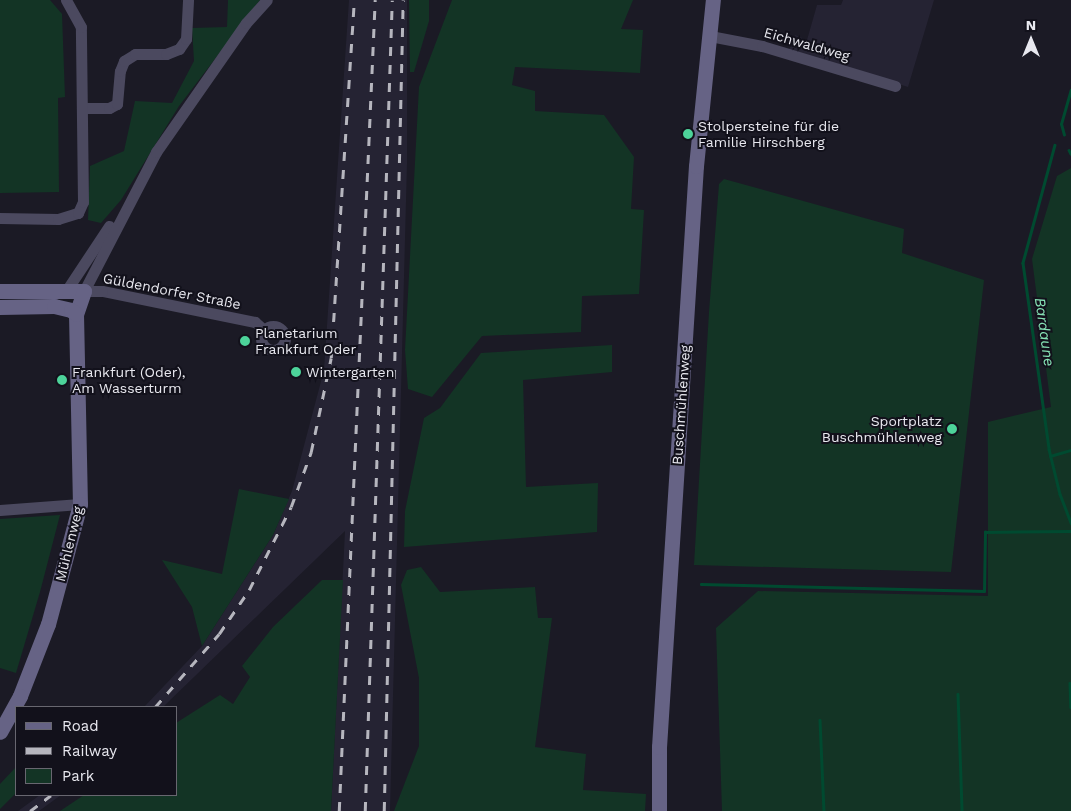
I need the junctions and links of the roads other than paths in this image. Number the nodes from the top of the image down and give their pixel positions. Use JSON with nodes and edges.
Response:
{"nodes":[{"id":1,"x":66,"y":0,"type":"edge"},
{"id":2,"x":188,"y":0,"type":"edge"},
{"id":3,"x":267,"y":0,"type":"edge"},
{"id":4,"x":713,"y":0,"type":"edge"},
{"id":5,"x":710,"y":36,"type":"junction"},
{"id":6,"x":895,"y":86,"type":"dead end"},
{"id":7,"x":82,"y":108,"type":"junction"},
{"id":8,"x":145,"y":173,"type":"junction"},
{"id":9,"x":0,"y":218,"type":"edge"},
{"id":10,"x":0,"y":291,"type":"edge"},
{"id":11,"x":66,"y":291,"type":"junction"},
{"id":12,"x":84,"y":291,"type":"junction"},
{"id":13,"x":0,"y":306,"type":"edge"},
{"id":14,"x":76,"y":314,"type":"junction"},
{"id":15,"x":264,"y":330,"type":"dead end"},
{"id":16,"x":80,"y":504,"type":"junction"},
{"id":17,"x":0,"y":510,"type":"edge"},
{"id":18,"x":0,"y":732,"type":"edge"},
{"id":19,"x":659,"y":811,"type":"edge"}],
"edges":[{"from":1,"to":7,"type":"street"},
{"from":2,"to":7,"type":"street"},
{"from":3,"to":8,"type":"street","name":"Güldendorfer Straße"},
{"from":4,"to":5,"type":"street","name":"Buschmühlenweg"},
{"from":5,"to":6,"type":"street","name":"Eichwaldweg"},
{"from":5,"to":19,"type":"street","name":"Buschmühlenweg"},
{"from":7,"to":9,"type":"street"},
{"from":8,"to":11,"type":"street","name":"Güldendorfer Straße"},
{"from":8,"to":12,"type":"street","name":"Güldendorfer Straße"},
{"from":10,"to":11,"type":"street"},
{"from":11,"to":12,"type":"street"},
{"from":12,"to":14,"type":"street"},
{"from":12,"to":15,"type":"street","name":"Güldendorfer Straße"},
{"from":13,"to":14,"type":"street"},
{"from":14,"to":16,"type":"street","name":"Mühlenweg"},
{"from":16,"to":17,"type":"street"},
{"from":16,"to":18,"type":"street","name":"Mühlenweg"}]}
